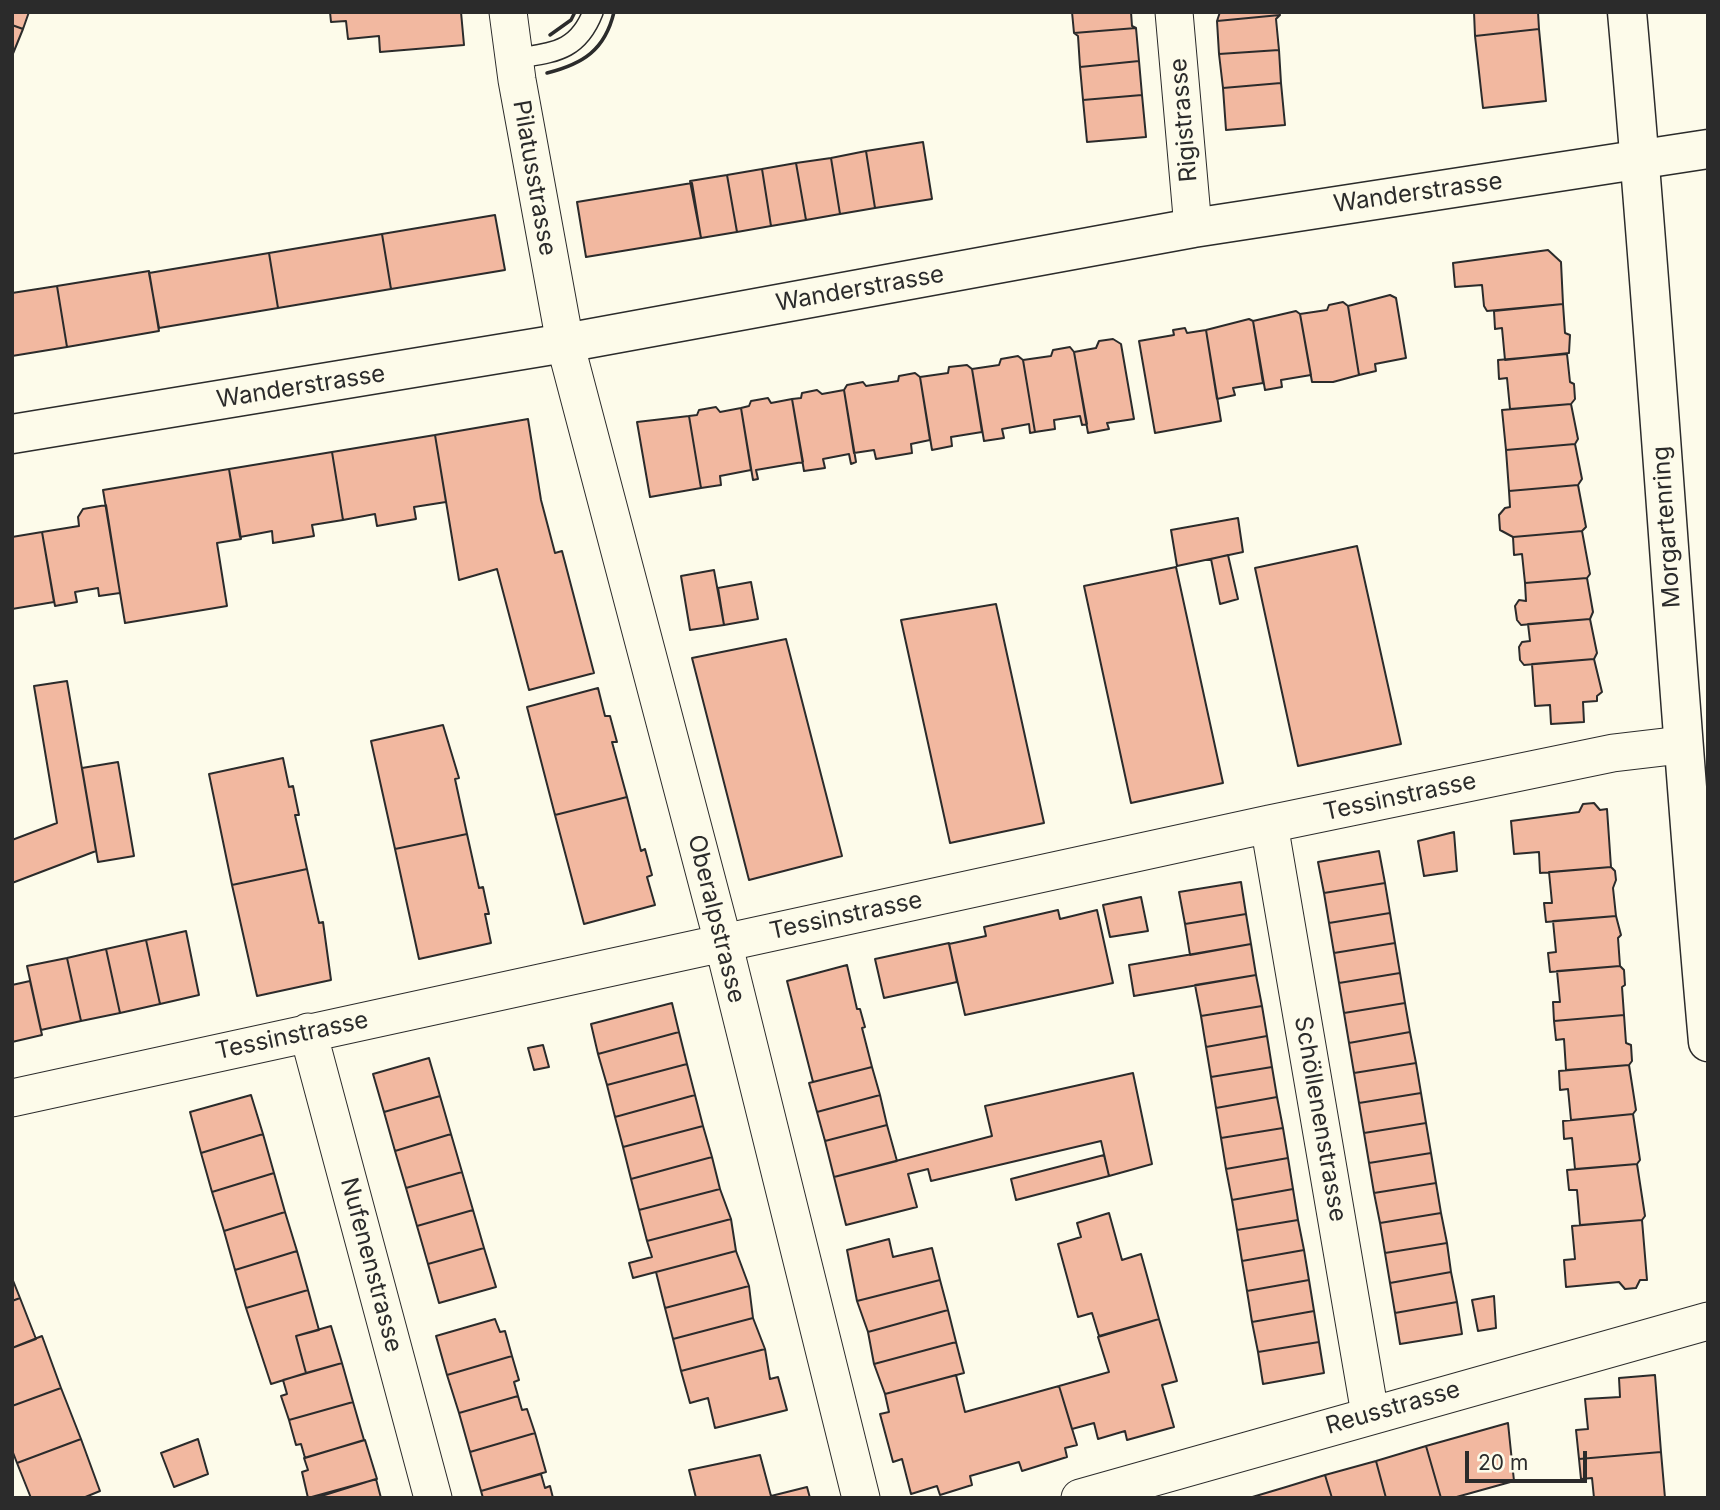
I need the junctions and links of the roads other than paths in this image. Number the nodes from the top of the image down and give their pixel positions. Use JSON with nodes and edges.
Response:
{"nodes":[{"id":1,"x":508,"y":12,"type":"edge"},
{"id":2,"x":593,"y":12,"type":"edge"},
{"id":3,"x":1174,"y":12,"type":"edge"},
{"id":4,"x":1627,"y":12,"type":"edge"},
{"id":5,"x":514,"y":58,"type":"junction"},
{"id":6,"x":1708,"y":149,"type":"edge"},
{"id":7,"x":1640,"y":160,"type":"junction"},
{"id":8,"x":1193,"y":228,"type":"junction"},
{"id":9,"x":565,"y":343,"type":"junction"},
{"id":10,"x":12,"y":435,"type":"edge"},
{"id":11,"x":1681,"y":745,"type":"junction"},
{"id":12,"x":1269,"y":824,"type":"junction"},
{"id":13,"x":723,"y":942,"type":"junction"},
{"id":14,"x":308,"y":1032,"type":"junction"},
{"id":15,"x":1708,"y":1042,"type":"edge"},
{"id":16,"x":12,"y":1098,"type":"edge"},
{"id":17,"x":1708,"y":1321,"type":"edge"},
{"id":18,"x":1370,"y":1414,"type":"junction"},
{"id":19,"x":433,"y":1498,"type":"edge"},
{"id":20,"x":861,"y":1498,"type":"edge"},
{"id":21,"x":1080,"y":1498,"type":"edge"}],
"edges":[{"from":1,"to":5,"type":"street","name":"Pilatusstrasse"},
{"from":2,"to":5,"type":"lane"},
{"from":3,"to":8,"type":"street","name":"Rigistrasse"},
{"from":4,"to":7,"type":"street","name":"Morgartenring"},
{"from":5,"to":9,"type":"street","name":"Pilatusstrasse"},
{"from":6,"to":7,"type":"street","name":"Wanderstrasse"},
{"from":7,"to":8,"type":"street","name":"Wanderstrasse"},
{"from":7,"to":11,"type":"street","name":"Morgartenring"},
{"from":8,"to":9,"type":"street","name":"Wanderstrasse"},
{"from":9,"to":10,"type":"street","name":"Wanderstrasse"},
{"from":9,"to":13,"type":"street","name":"Oberalpstrasse"},
{"from":11,"to":12,"type":"street","name":"Tessinstrasse"},
{"from":11,"to":15,"type":"street","name":"Morgartenring"},
{"from":12,"to":13,"type":"street","name":"Tessinstrasse"},
{"from":12,"to":18,"type":"street","name":"Schöllenenstrasse"},
{"from":13,"to":14,"type":"street","name":"Tessinstrasse"},
{"from":13,"to":20,"type":"street","name":"Oberalpstrasse"},
{"from":14,"to":16,"type":"street","name":"Tessinstrasse"},
{"from":14,"to":19,"type":"street","name":"Nufenenstrasse"},
{"from":17,"to":18,"type":"street","name":"Reusstrasse"},
{"from":18,"to":21,"type":"street","name":"Reusstrasse"}]}
